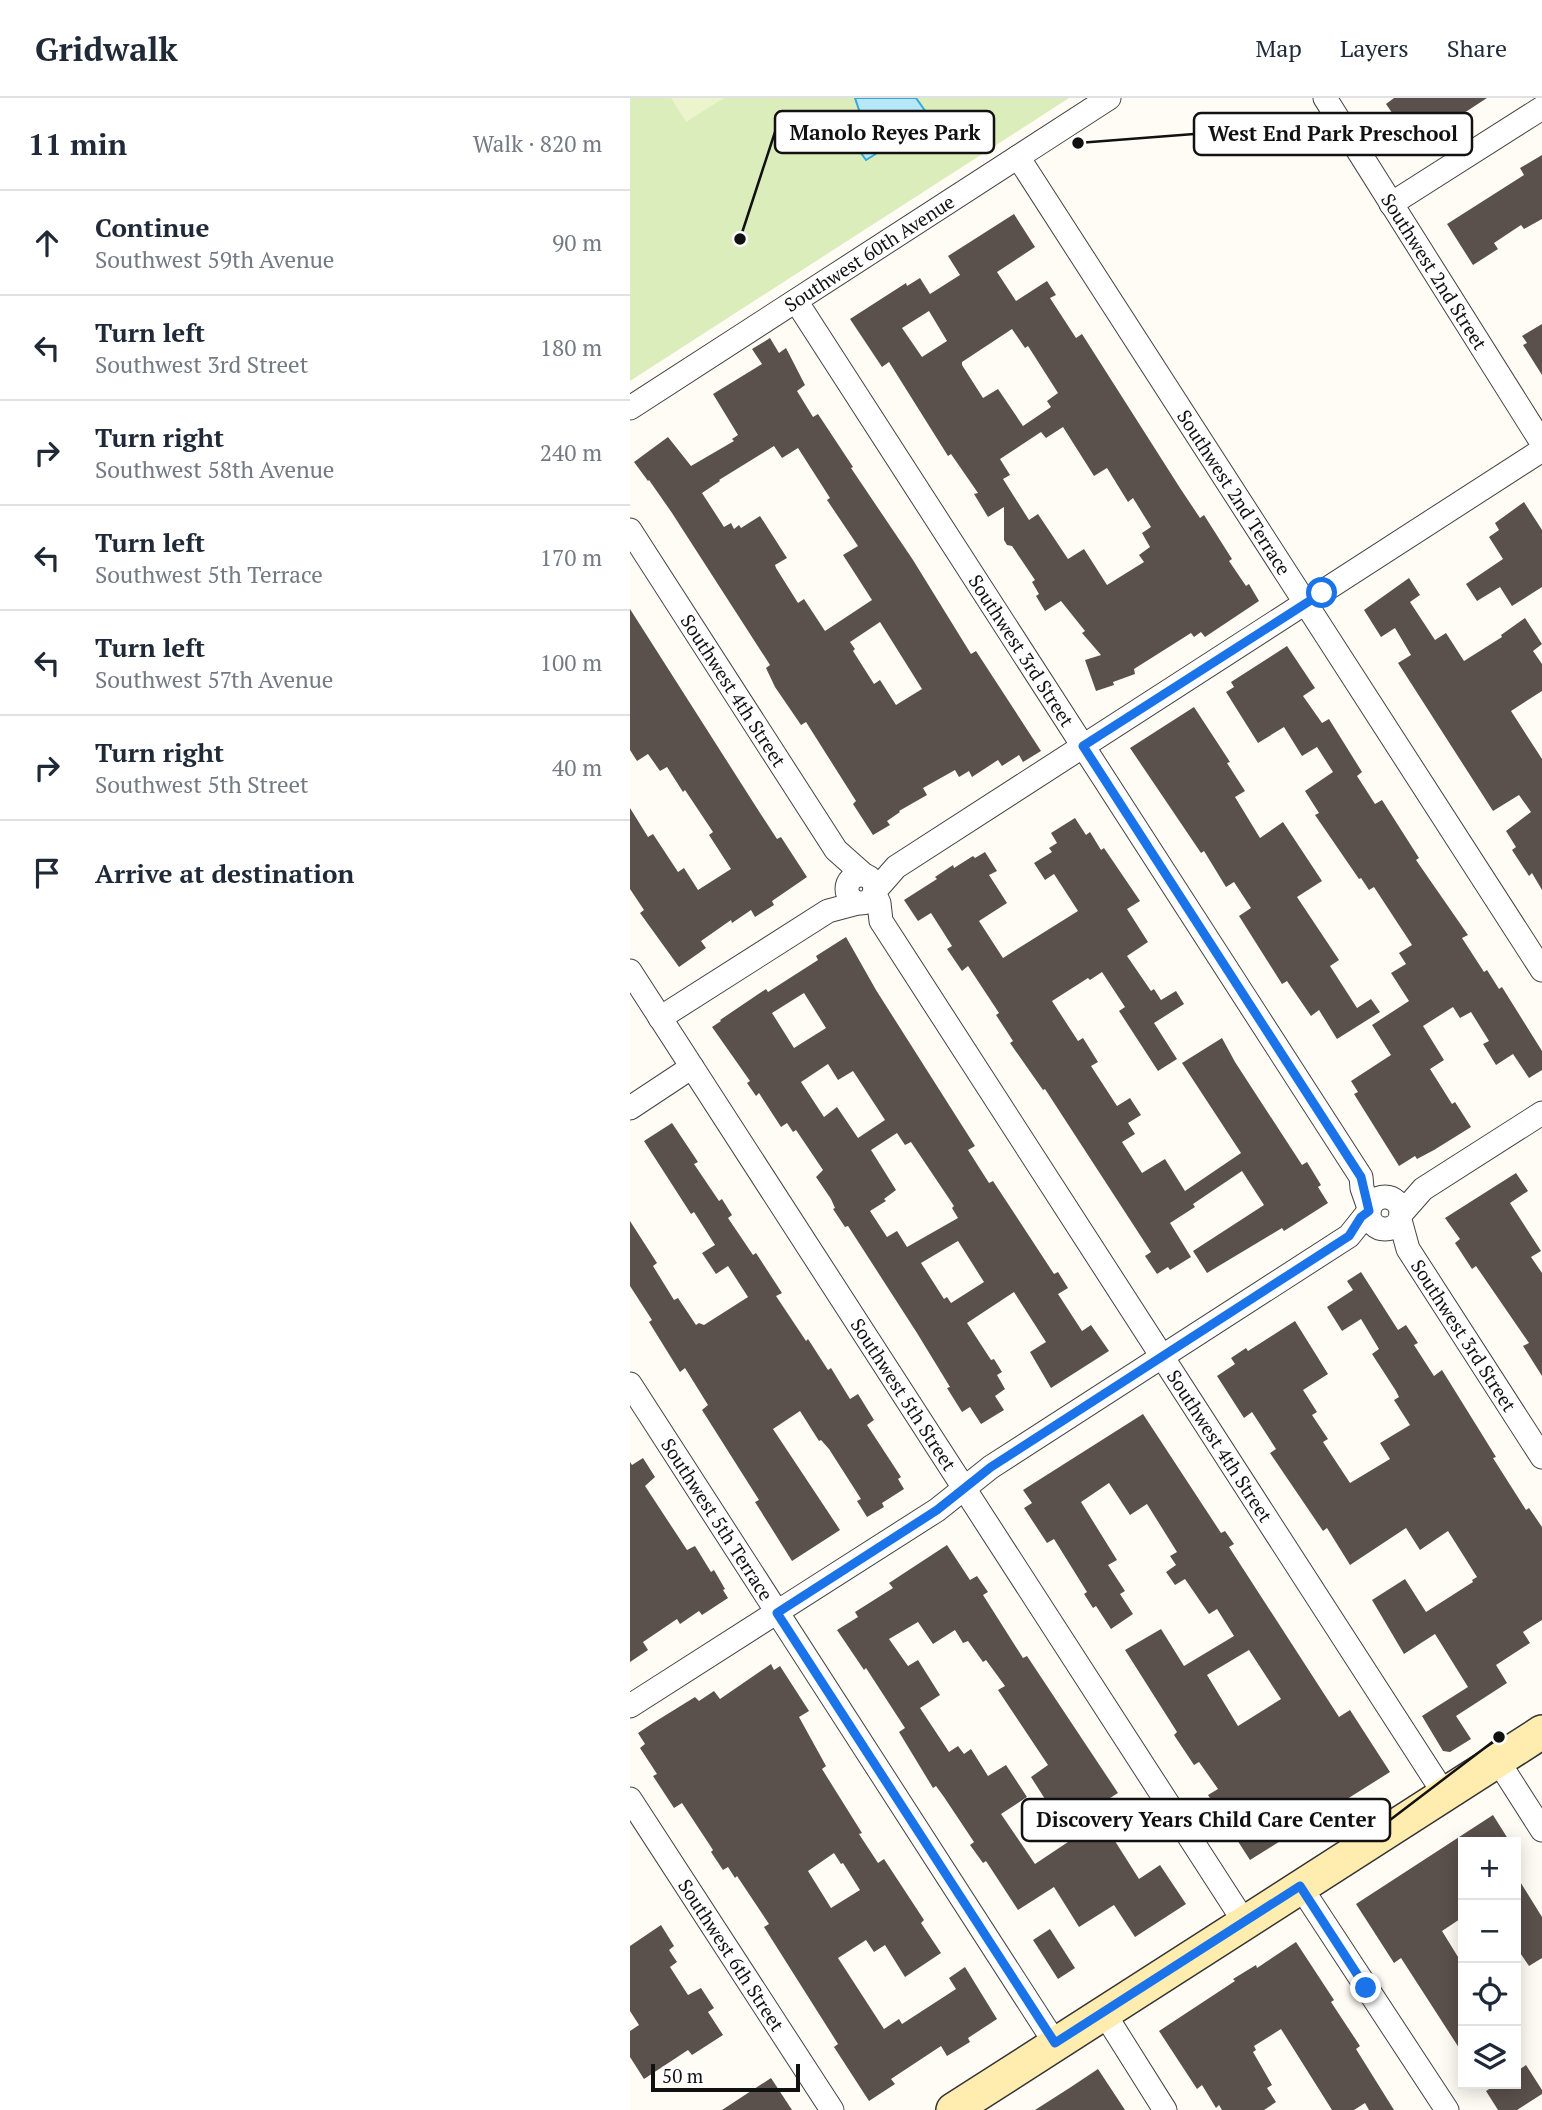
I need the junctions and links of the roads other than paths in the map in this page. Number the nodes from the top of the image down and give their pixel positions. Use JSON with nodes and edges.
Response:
{"nodes":[{"id":1,"x":1109,"y":98,"type":"edge"},
{"id":2,"x":1325,"y":98,"type":"edge"},
{"id":3,"x":1542,"y":108,"type":"edge"},
{"id":4,"x":1018,"y":157,"type":"junction"},
{"id":5,"x":1391,"y":204,"type":"junction"},
{"id":6,"x":796,"y":301,"type":"junction"},
{"id":7,"x":630,"y":408,"type":"edge"},
{"id":8,"x":1542,"y":443,"type":"edge"},
{"id":9,"x":1542,"y":450,"type":"edge"},
{"id":10,"x":630,"y":530,"type":"edge"},
{"id":11,"x":1305,"y":603,"type":"junction"},
{"id":12,"x":1083,"y":746,"type":"junction"},
{"id":13,"x":861,"y":889,"type":"junction"},
{"id":14,"x":1542,"y":970,"type":"edge"},
{"id":15,"x":630,"y":971,"type":"edge"},
{"id":16,"x":660,"y":1018,"type":"junction"},
{"id":17,"x":692,"y":1067,"type":"junction"},
{"id":18,"x":630,"y":1108,"type":"edge"},
{"id":19,"x":1542,"y":1113,"type":"edge"},
{"id":20,"x":1385,"y":1213,"type":"junction"},
{"id":21,"x":1162,"y":1357,"type":"junction"},
{"id":22,"x":630,"y":1384,"type":"edge"},
{"id":23,"x":1542,"y":1457,"type":"edge"},
{"id":24,"x":964,"y":1488,"type":"junction"},
{"id":25,"x":777,"y":1613,"type":"junction"},
{"id":26,"x":630,"y":1706,"type":"edge"},
{"id":27,"x":1540,"y":1736,"type":"edge"},
{"id":28,"x":1498,"y":1761,"type":"junction"},
{"id":29,"x":1445,"y":1794,"type":"junction"},
{"id":30,"x":630,"y":1799,"type":"edge"},
{"id":31,"x":1542,"y":1830,"type":"edge"},
{"id":32,"x":1300,"y":1886,"type":"junction"},
{"id":33,"x":1245,"y":1923,"type":"junction"},
{"id":34,"x":1104,"y":2013,"type":"junction"},
{"id":35,"x":1055,"y":2043,"type":"junction"},
{"id":36,"x":832,"y":2110,"type":"edge"},
{"id":37,"x":953,"y":2110,"type":"edge"},
{"id":38,"x":1165,"y":2110,"type":"edge"},
{"id":39,"x":1447,"y":2110,"type":"edge"}],
"edges":[{"from":1,"to":4,"type":"street","name":"Southwest 60th Avenue"},
{"from":2,"to":5,"type":"street","name":"Southwest 2nd Street"},
{"from":3,"to":5,"type":"street"},
{"from":4,"to":6,"type":"street","name":"Southwest 60th Avenue"},
{"from":4,"to":11,"type":"street","name":"Southwest 2nd Terrace"},
{"from":5,"to":8,"type":"street","name":"Southwest 2nd Street"},
{"from":6,"to":7,"type":"street","name":"Southwest 60th Avenue"},
{"from":6,"to":12,"type":"street","name":"Southwest 3rd Street"},
{"from":9,"to":11,"type":"street"},
{"from":10,"to":13,"type":"street","name":"Southwest 4th Street"},
{"from":11,"to":12,"type":"street"},
{"from":11,"to":14,"type":"street","name":"Southwest 2nd Terrace"},
{"from":12,"to":13,"type":"street"},
{"from":12,"to":20,"type":"street","name":"Southwest 3rd Street"},
{"from":13,"to":16,"type":"street"},
{"from":13,"to":21,"type":"street","name":"Southwest 4th Street"},
{"from":15,"to":16,"type":"street","name":"Southwest 5th Street"},
{"from":16,"to":17,"type":"street","name":"Southwest 5th Street"},
{"from":17,"to":18,"type":"street"},
{"from":17,"to":24,"type":"street","name":"Southwest 5th Street"},
{"from":19,"to":20,"type":"street"},
{"from":20,"to":21,"type":"street"},
{"from":20,"to":23,"type":"street","name":"Southwest 3rd Street"},
{"from":21,"to":24,"type":"street"},
{"from":21,"to":29,"type":"street","name":"Southwest 4th Street"},
{"from":22,"to":25,"type":"street","name":"Southwest 5th Terrace"},
{"from":24,"to":25,"type":"street"},
{"from":24,"to":33,"type":"street","name":"Southwest 5th Street"},
{"from":25,"to":26,"type":"street"},
{"from":25,"to":35,"type":"street","name":"Southwest 5th Terrace"},
{"from":27,"to":28,"type":"main road"},
{"from":28,"to":29,"type":"main road"},
{"from":28,"to":31,"type":"street"},
{"from":29,"to":32,"type":"main road"},
{"from":30,"to":36,"type":"street","name":"Southwest 6th Street"},
{"from":32,"to":33,"type":"main road"},
{"from":32,"to":39,"type":"street"},
{"from":33,"to":34,"type":"main road"},
{"from":34,"to":35,"type":"main road"},
{"from":34,"to":38,"type":"street"},
{"from":35,"to":37,"type":"main road"}]}
